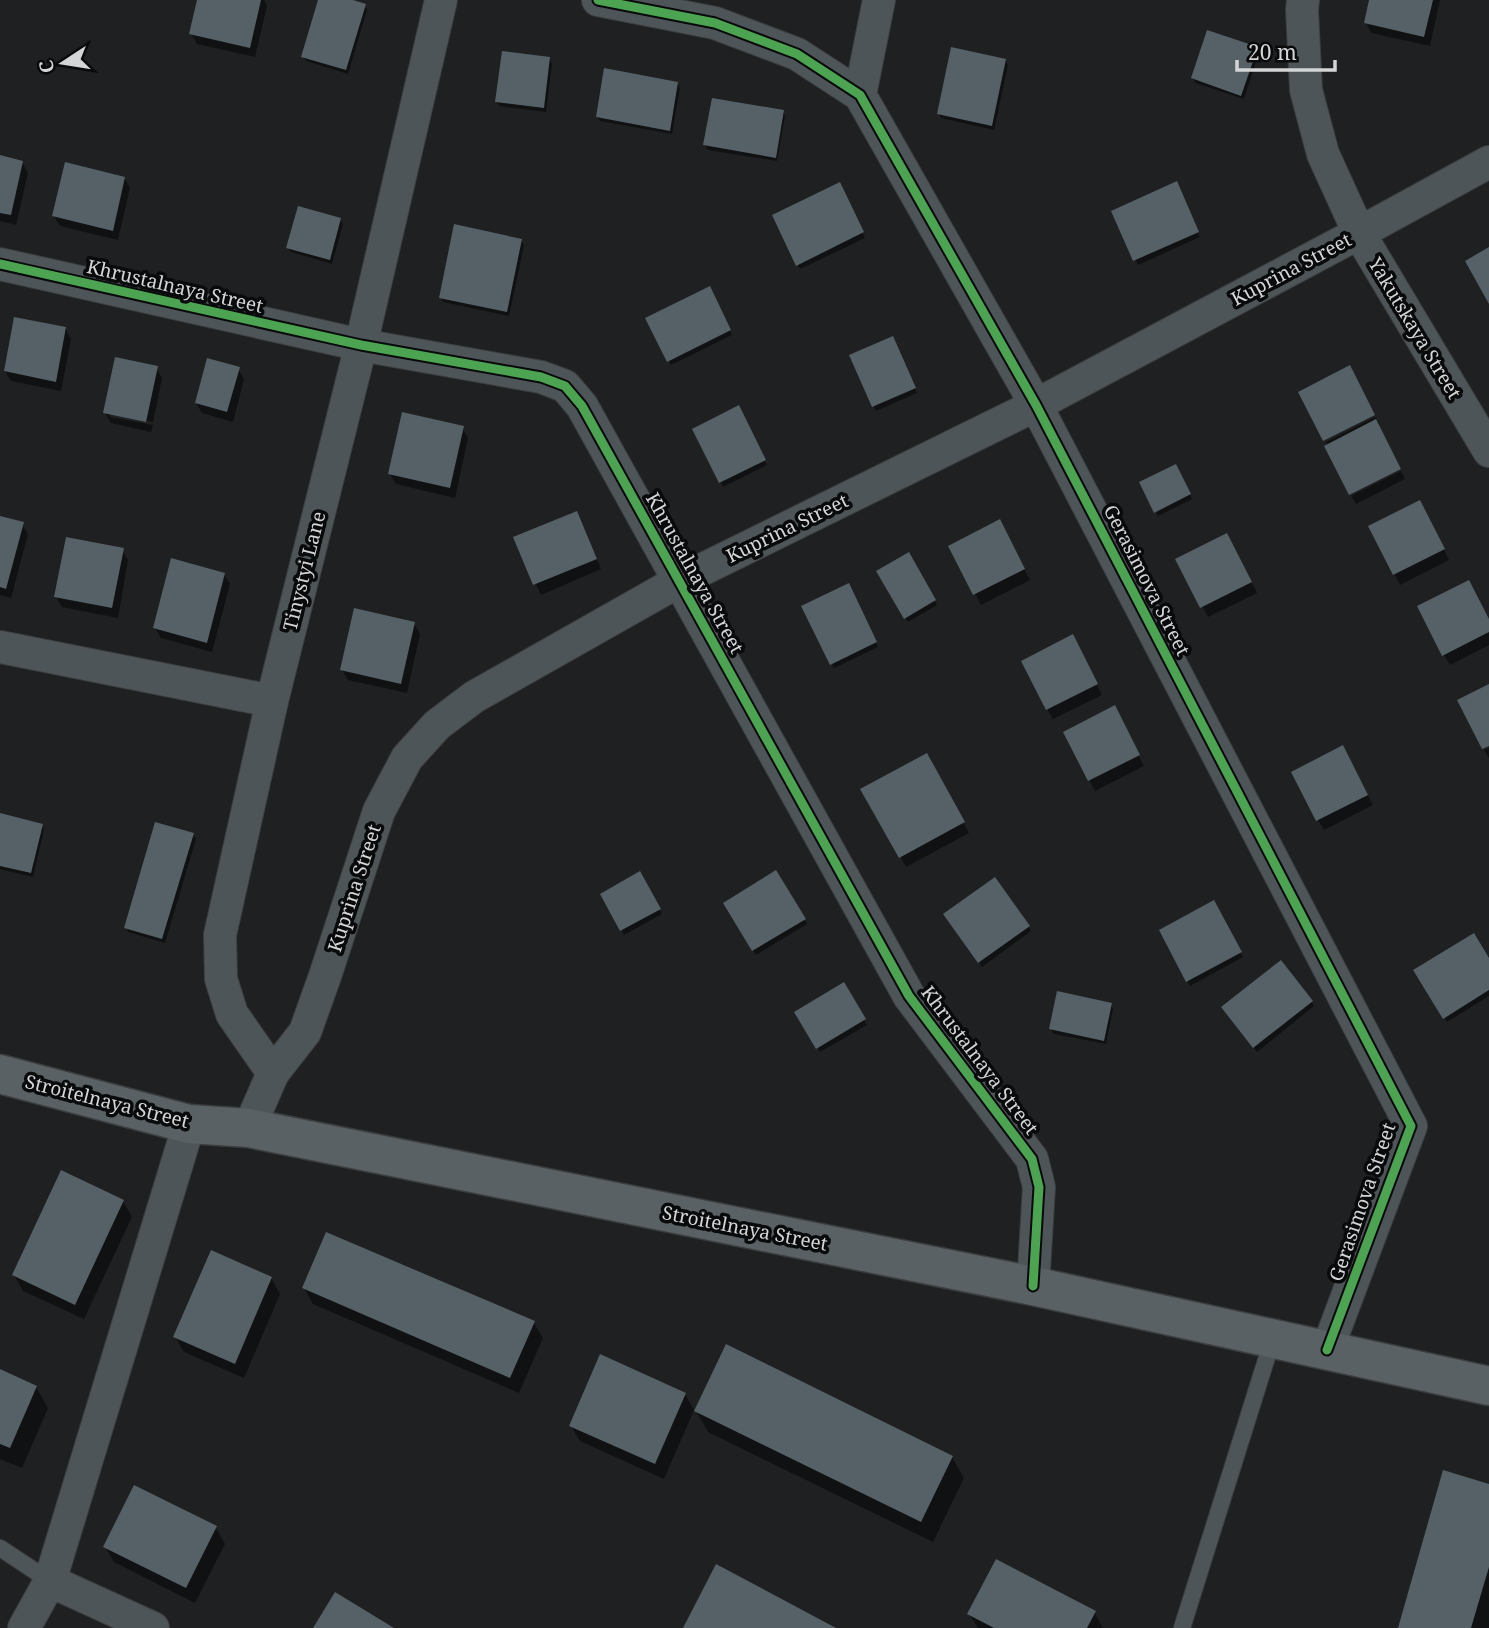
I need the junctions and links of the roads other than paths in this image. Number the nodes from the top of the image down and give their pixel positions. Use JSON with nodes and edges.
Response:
{"nodes":[{"id":1,"x":441,"y":0,"type":"edge"},
{"id":2,"x":598,"y":0,"type":"edge"},
{"id":3,"x":879,"y":0,"type":"edge"},
{"id":4,"x":1303,"y":0,"type":"edge"},
{"id":5,"x":860,"y":95,"type":"junction"},
{"id":6,"x":1489,"y":162,"type":"edge"},
{"id":7,"x":1359,"y":233,"type":"junction"},
{"id":8,"x":0,"y":264,"type":"edge"},
{"id":9,"x":361,"y":345,"type":"junction"},
{"id":10,"x":1036,"y":405,"type":"junction"},
{"id":11,"x":1489,"y":451,"type":"edge"},
{"id":12,"x":679,"y":581,"type":"junction"},
{"id":13,"x":0,"y":647,"type":"edge"},
{"id":14,"x":272,"y":701,"type":"junction"},
{"id":15,"x":273,"y":1073,"type":"junction"},
{"id":16,"x":0,"y":1074,"type":"edge"},
{"id":17,"x":189,"y":1124,"type":"junction"},
{"id":18,"x":249,"y":1128,"type":"junction"},
{"id":19,"x":1033,"y":1286,"type":"junction"},
{"id":20,"x":1273,"y":1338,"type":"junction"},
{"id":21,"x":1327,"y":1350,"type":"junction"},
{"id":22,"x":1489,"y":1386,"type":"edge"},
{"id":23,"x":0,"y":1548,"type":"edge"},
{"id":24,"x":50,"y":1581,"type":"junction"},
{"id":25,"x":24,"y":1628,"type":"edge"},
{"id":26,"x":153,"y":1628,"type":"edge"},
{"id":27,"x":1182,"y":1628,"type":"edge"}],
"edges":[{"from":1,"to":9,"type":"street","name":"Tinystyi Lane"},
{"from":2,"to":5,"type":"street","name":"Gerasimova Street"},
{"from":3,"to":5,"type":"street"},
{"from":4,"to":7,"type":"street","name":"Yakutskaya Street"},
{"from":5,"to":10,"type":"street","name":"Gerasimova Street"},
{"from":6,"to":7,"type":"street","name":"Kuprina Street"},
{"from":7,"to":10,"type":"street","name":"Kuprina Street"},
{"from":7,"to":11,"type":"street","name":"Yakutskaya Street"},
{"from":8,"to":9,"type":"street","name":"Khrustalnaya Street"},
{"from":9,"to":12,"type":"street","name":"Khrustalnaya Street"},
{"from":9,"to":14,"type":"street","name":"Tinystyi Lane"},
{"from":10,"to":12,"type":"street","name":"Kuprina Street"},
{"from":10,"to":21,"type":"street","name":"Gerasimova Street"},
{"from":12,"to":15,"type":"street","name":"Kuprina Street"},
{"from":12,"to":19,"type":"street","name":"Khrustalnaya Street"},
{"from":13,"to":14,"type":"street"},
{"from":14,"to":15,"type":"street","name":"Tinystyi Lane"},
{"from":15,"to":18,"type":"street"},
{"from":16,"to":17,"type":"main road","name":"Stroitelnaya Street"},
{"from":17,"to":18,"type":"main road","name":"Stroitelnaya Street"},
{"from":17,"to":24,"type":"street"},
{"from":18,"to":19,"type":"main road","name":"Stroitelnaya Street"},
{"from":19,"to":20,"type":"main road","name":"Stroitelnaya Street"},
{"from":20,"to":21,"type":"main road","name":"Stroitelnaya Street"},
{"from":20,"to":27,"type":"lane"},
{"from":21,"to":22,"type":"main road","name":"Stroitelnaya Street"},
{"from":23,"to":24,"type":"lane"},
{"from":24,"to":25,"type":"street"},
{"from":24,"to":26,"type":"street"}]}
